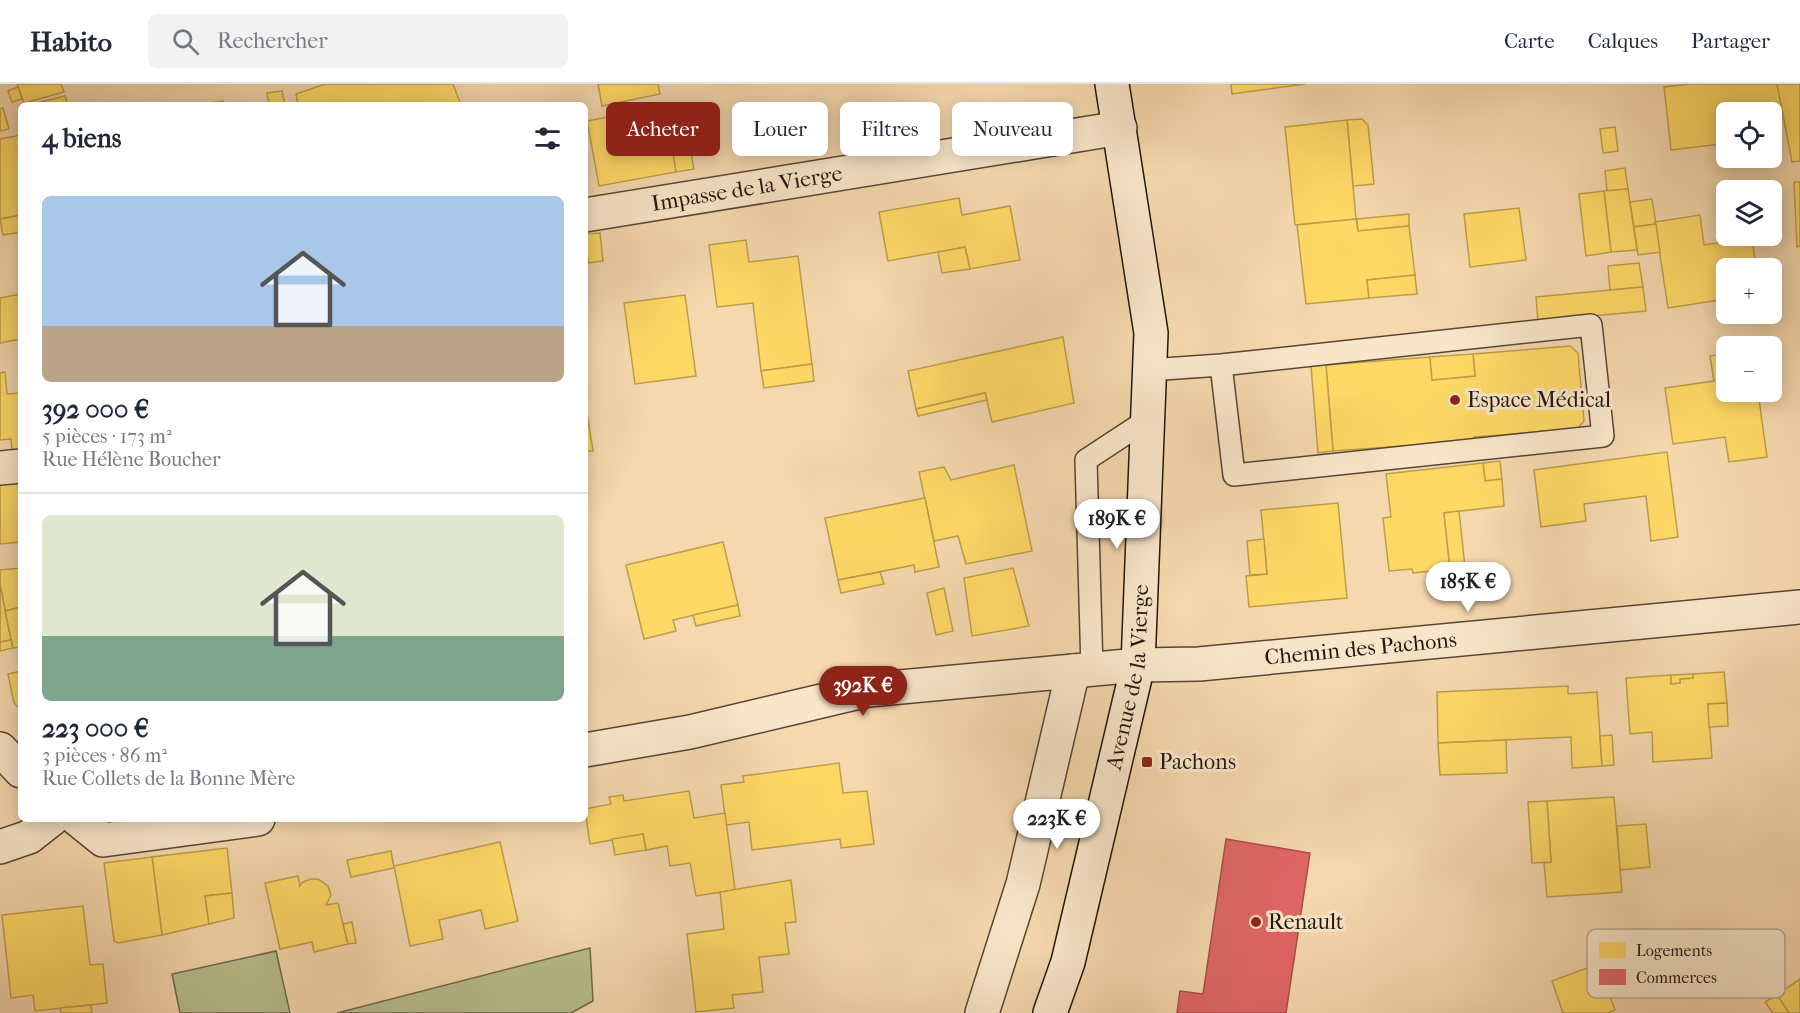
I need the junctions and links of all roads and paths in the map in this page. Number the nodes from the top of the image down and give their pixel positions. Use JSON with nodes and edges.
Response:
{"nodes":[{"id":1,"x":1112,"y":84,"type":"edge"},
{"id":2,"x":1120,"y":128,"type":"junction"},
{"id":3,"x":588,"y":215,"type":"edge"},
{"id":4,"x":1221,"y":365,"type":"junction"},
{"id":5,"x":1149,"y":370,"type":"junction"},
{"id":6,"x":1147,"y":420,"type":"junction"},
{"id":7,"x":18,"y":466,"type":"edge"},
{"id":8,"x":0,"y":468,"type":"edge"},
{"id":9,"x":1800,"y":607,"type":"edge"},
{"id":10,"x":1138,"y":665,"type":"junction"},
{"id":11,"x":1083,"y":670,"type":"junction"},
{"id":12,"x":0,"y":749,"type":"edge"},
{"id":13,"x":588,"y":749,"type":"edge"},
{"id":14,"x":18,"y":768,"type":"edge"},
{"id":15,"x":48,"y":822,"type":"edge"},
{"id":16,"x":82,"y":822,"type":"edge"},
{"id":17,"x":236,"y":822,"type":"edge"},
{"id":18,"x":0,"y":847,"type":"edge"},
{"id":19,"x":982,"y":1013,"type":"edge"},
{"id":20,"x":1050,"y":1013,"type":"edge"}],
"edges":[{"from":1,"to":2,"type":"street","name":"Avenue de la Vierge"},
{"from":2,"to":3,"type":"street","name":"Impasse de la Vierge"},
{"from":2,"to":5,"type":"street","name":"Avenue de la Vierge"},
{"from":4,"to":4,"type":"lane"},
{"from":4,"to":5,"type":"lane"},
{"from":5,"to":6,"type":"street","name":"Avenue de la Vierge"},
{"from":6,"to":10,"type":"street","name":"Avenue de la Vierge"},
{"from":6,"to":11,"type":"lane"},
{"from":7,"to":8,"type":"street"},
{"from":9,"to":10,"type":"street","name":"Chemin des Pachons"},
{"from":10,"to":11,"type":"street","name":"Chemin des Pachons"},
{"from":10,"to":20,"type":"street","name":"Avenue de la Vierge"},
{"from":11,"to":13,"type":"street","name":"Chemin des Pachons"},
{"from":11,"to":19,"type":"street"},
{"from":12,"to":14,"type":"street"},
{"from":15,"to":18,"type":"street"},
{"from":16,"to":17,"type":"street"}]}
